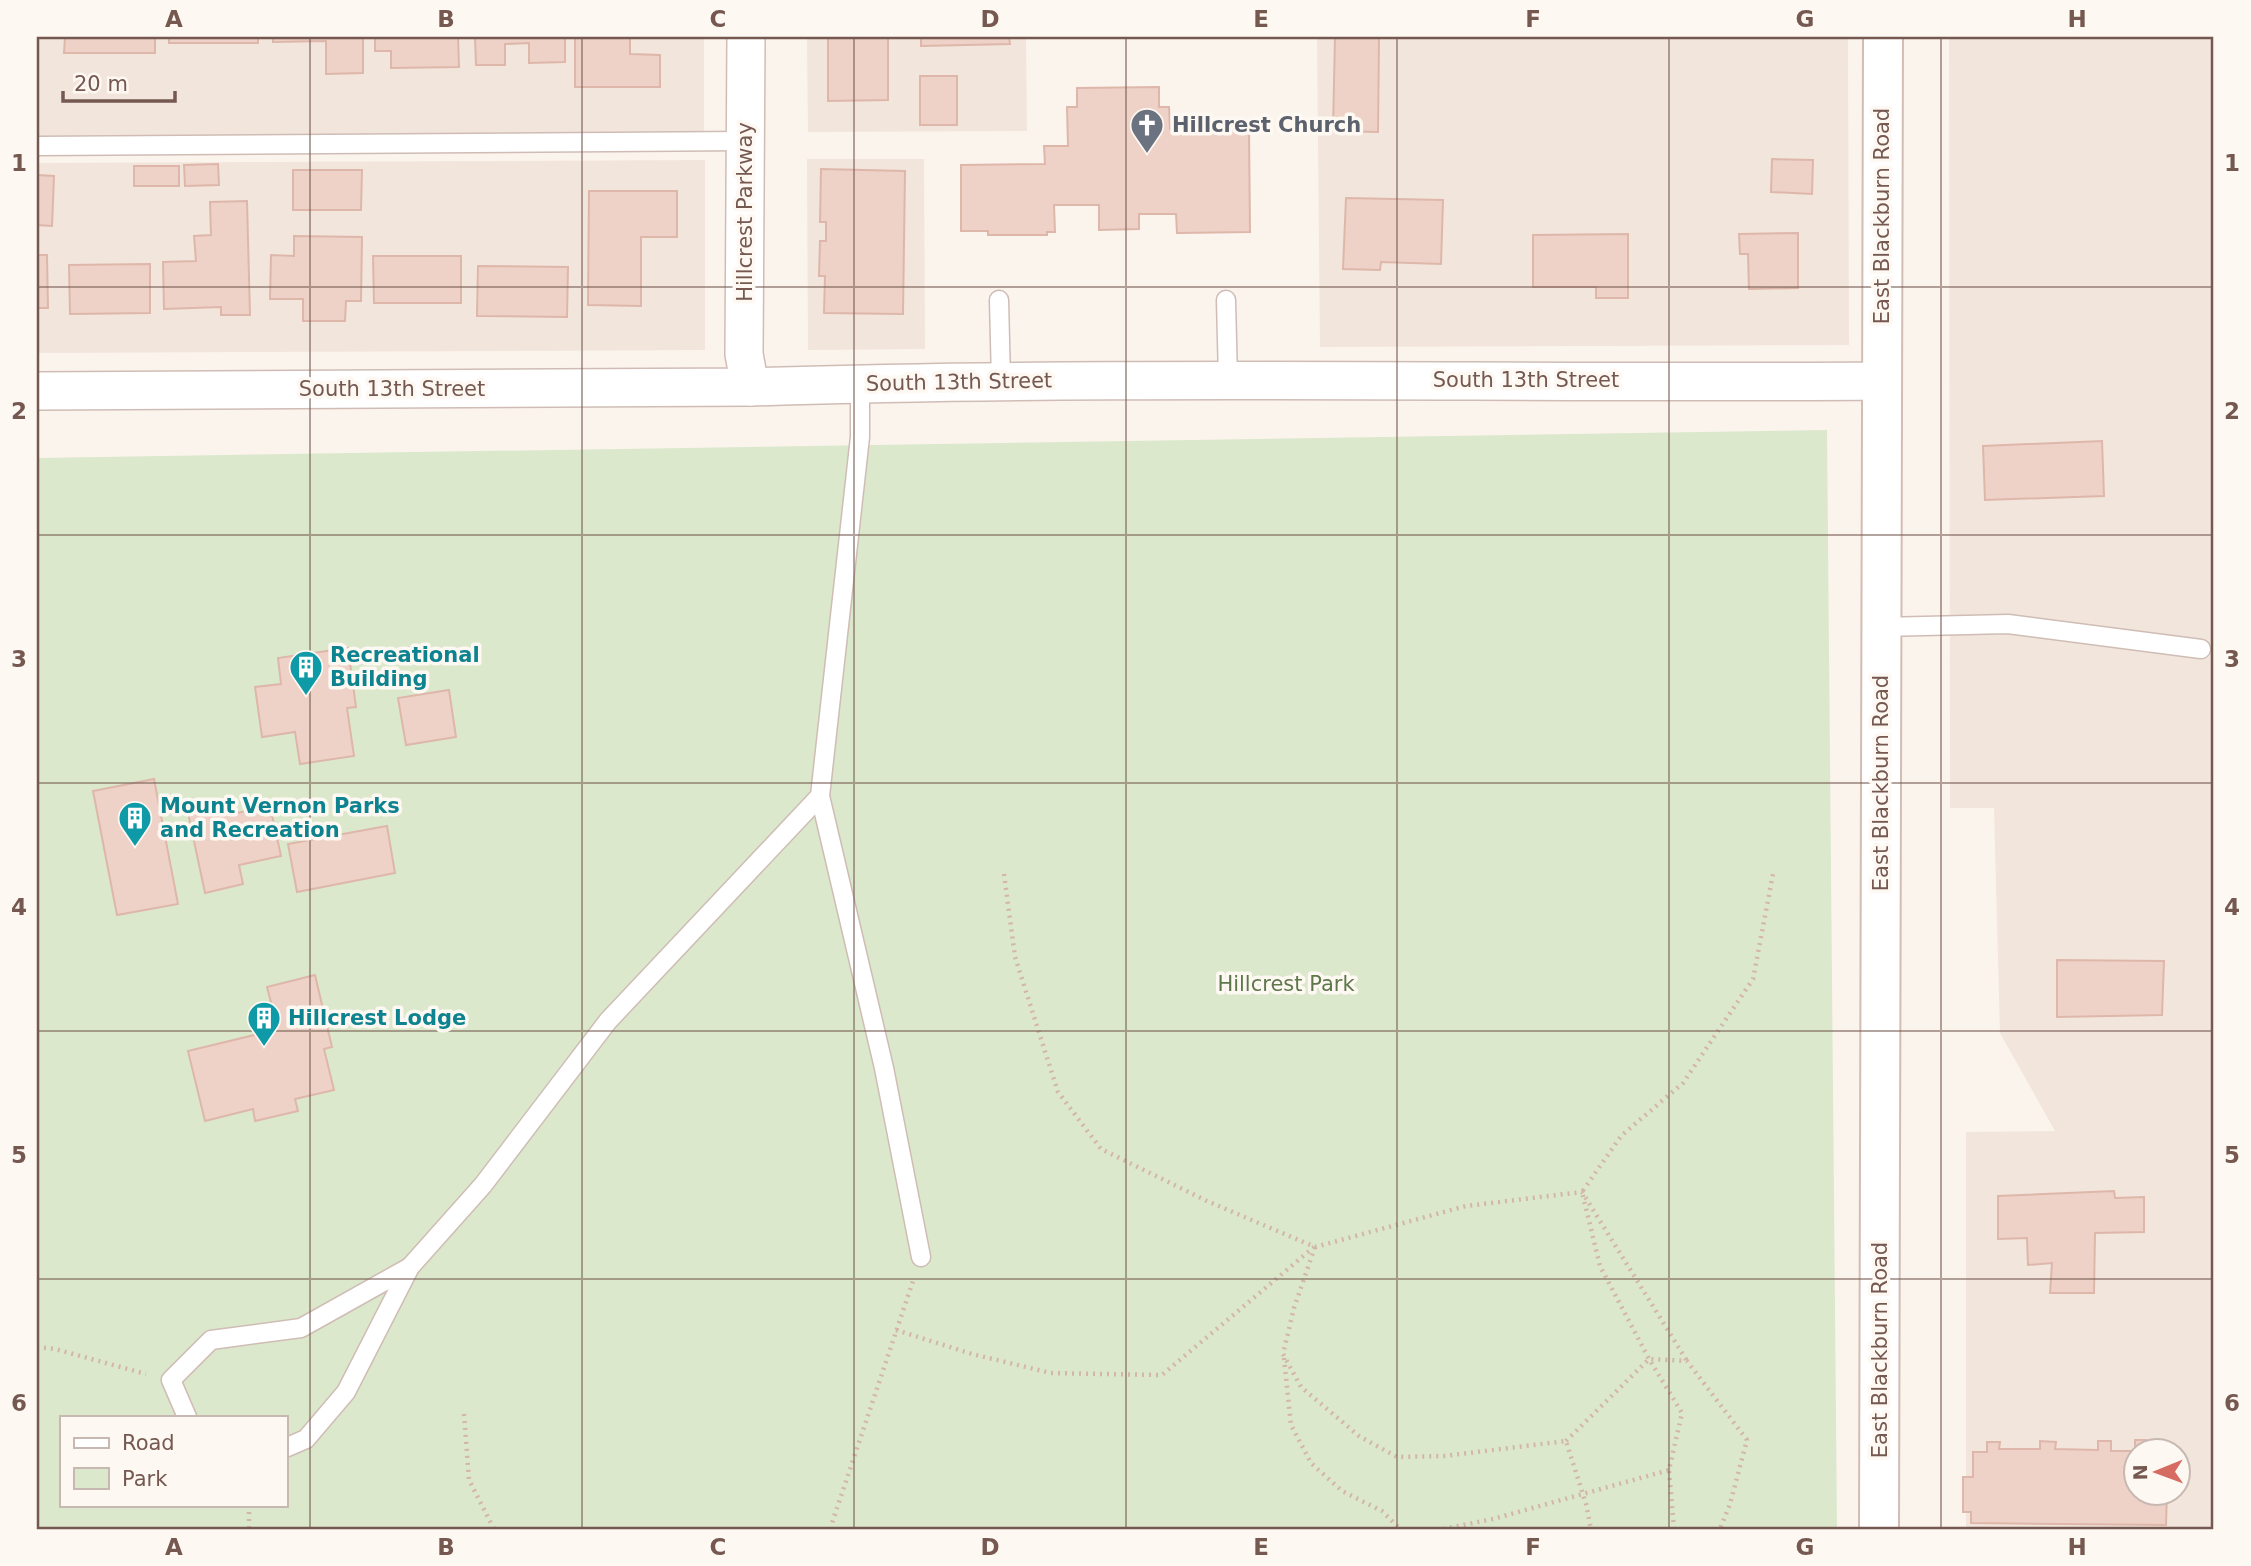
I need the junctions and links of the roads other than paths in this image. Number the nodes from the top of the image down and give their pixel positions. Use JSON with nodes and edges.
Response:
{"nodes":[{"id":1,"x":746,"y":37,"type":"edge"},
{"id":2,"x":1883,"y":37,"type":"edge"},
{"id":3,"x":746,"y":141,"type":"junction"},
{"id":4,"x":37,"y":146,"type":"edge"},
{"id":5,"x":999,"y":300,"type":"dead end"},
{"id":6,"x":1226,"y":300,"type":"dead end"},
{"id":7,"x":1228,"y":380,"type":"junction"},
{"id":8,"x":1000,"y":381,"type":"junction"},
{"id":9,"x":1882,"y":381,"type":"junction"},
{"id":10,"x":860,"y":383,"type":"junction"},
{"id":11,"x":750,"y":387,"type":"junction"},
{"id":12,"x":37,"y":391,"type":"edge"},
{"id":13,"x":1882,"y":628,"type":"junction"},
{"id":14,"x":2201,"y":649,"type":"dead end"},
{"id":15,"x":820,"y":796,"type":"junction"},
{"id":16,"x":921,"y":1257,"type":"road end"},
{"id":17,"x":410,"y":1267,"type":"junction"},
{"id":18,"x":187,"y":1416,"type":"edge"},
{"id":19,"x":287,"y":1447,"type":"edge"},
{"id":20,"x":1879,"y":1529,"type":"edge"}],
"edges":[{"from":1,"to":3,"type":"street","name":"Hillcrest Parkway"},
{"from":2,"to":9,"type":"street","name":"East Blackburn Road"},
{"from":3,"to":4,"type":"lane"},
{"from":3,"to":11,"type":"street","name":"Hillcrest Parkway"},
{"from":5,"to":8,"type":"lane"},
{"from":6,"to":7,"type":"lane"},
{"from":7,"to":8,"type":"street","name":"South 13th Street"},
{"from":7,"to":9,"type":"street","name":"South 13th Street"},
{"from":8,"to":10,"type":"street","name":"South 13th Street"},
{"from":9,"to":13,"type":"street","name":"East Blackburn Road"},
{"from":10,"to":11,"type":"street","name":"South 13th Street"},
{"from":10,"to":15,"type":"lane"},
{"from":11,"to":12,"type":"street","name":"South 13th Street"},
{"from":13,"to":14,"type":"lane"},
{"from":13,"to":20,"type":"street","name":"East Blackburn Road"},
{"from":15,"to":16,"type":"lane"},
{"from":15,"to":17,"type":"lane"},
{"from":17,"to":18,"type":"lane"},
{"from":17,"to":19,"type":"lane"}]}
